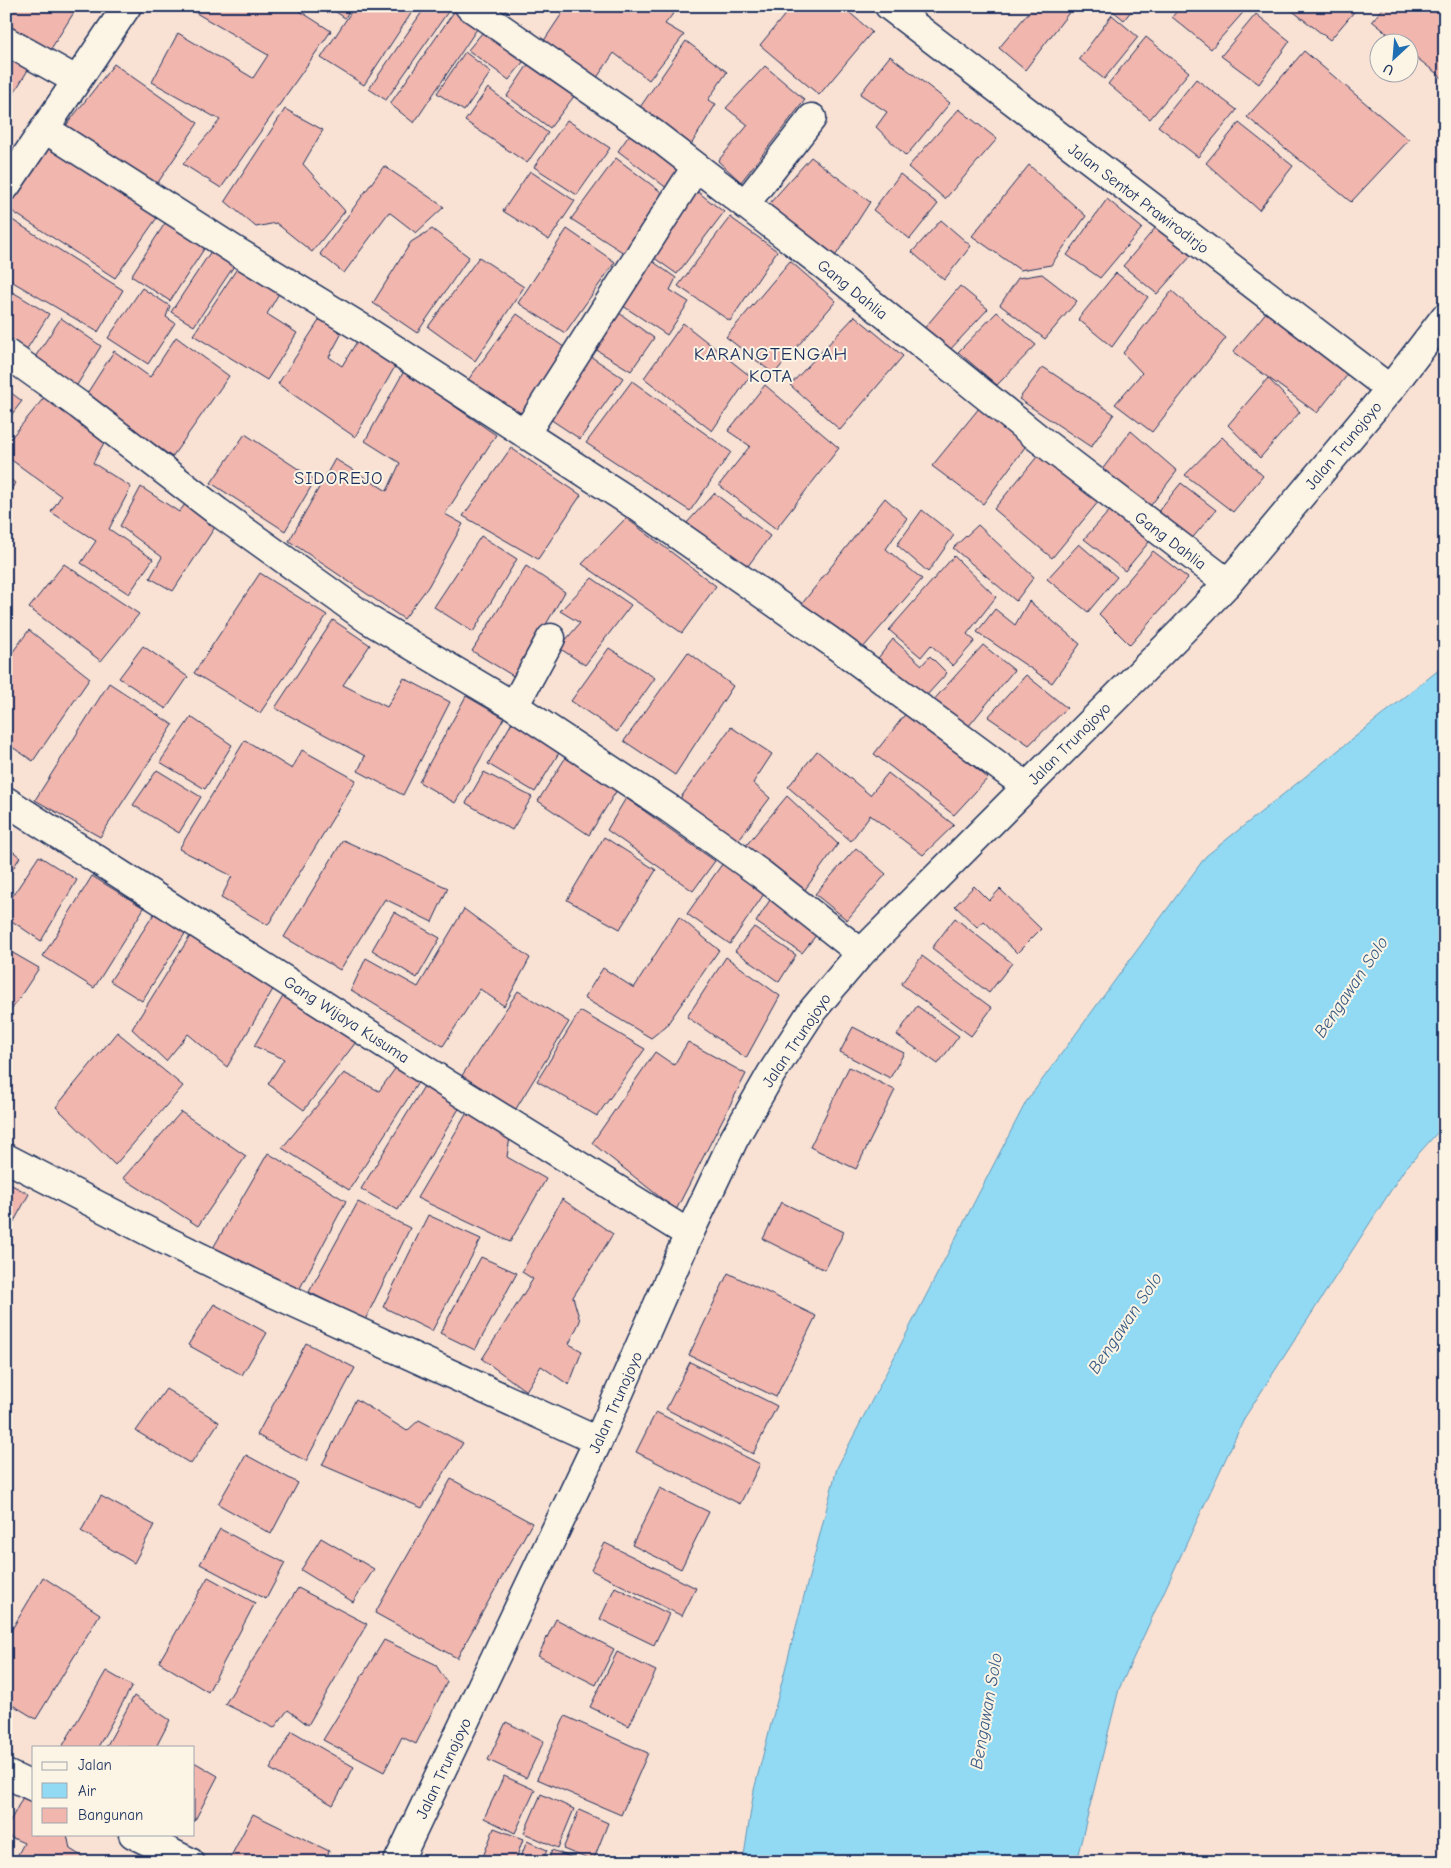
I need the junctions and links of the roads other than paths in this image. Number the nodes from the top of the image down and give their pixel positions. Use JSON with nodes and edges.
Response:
{"nodes":[{"id":1,"x":127,"y":6,"type":"edge"},
{"id":2,"x":469,"y":6,"type":"edge"},
{"id":3,"x":889,"y":6,"type":"edge"},
{"id":4,"x":6,"y":42,"type":"edge"},
{"id":5,"x":76,"y":80,"type":"junction"},
{"id":6,"x":812,"y":118,"type":"dead end"},
{"id":7,"x":45,"y":129,"type":"junction"},
{"id":8,"x":696,"y":167,"type":"junction"},
{"id":9,"x":6,"y":186,"type":"edge"},
{"id":10,"x":745,"y":204,"type":"junction"},
{"id":11,"x":1445,"y":317,"type":"edge"},
{"id":12,"x":6,"y":353,"type":"edge"},
{"id":13,"x":1390,"y":389,"type":"junction"},
{"id":14,"x":525,"y":434,"type":"junction"},
{"id":15,"x":1228,"y":583,"type":"junction"},
{"id":16,"x":551,"y":638,"type":"dead end"},
{"id":17,"x":514,"y":706,"type":"junction"},
{"id":18,"x":1026,"y":786,"type":"junction"},
{"id":19,"x":6,"y":801,"type":"edge"},
{"id":20,"x":861,"y":953,"type":"junction"},
{"id":21,"x":6,"y":1158,"type":"edge"},
{"id":22,"x":689,"y":1234,"type":"junction"},
{"id":23,"x":598,"y":1441,"type":"junction"},
{"id":24,"x":6,"y":1774,"type":"edge"},
{"id":25,"x":32,"y":1786,"type":"edge"},
{"id":26,"x":137,"y":1836,"type":"edge"},
{"id":27,"x":190,"y":1862,"type":"edge"},
{"id":28,"x":398,"y":1862,"type":"edge"}],
"edges":[{"from":1,"to":5,"type":"street"},
{"from":2,"to":8,"type":"street","name":"Gang Dahlia"},
{"from":3,"to":13,"type":"street","name":"Jalan Sentot Prawirodirjo"},
{"from":4,"to":5,"type":"street"},
{"from":5,"to":7,"type":"street"},
{"from":6,"to":10,"type":"street"},
{"from":7,"to":9,"type":"street"},
{"from":7,"to":14,"type":"street"},
{"from":8,"to":10,"type":"street","name":"Gang Dahlia"},
{"from":8,"to":14,"type":"street"},
{"from":10,"to":15,"type":"street","name":"Gang Dahlia"},
{"from":11,"to":13,"type":"street","name":"Jalan Trunojoyo"},
{"from":12,"to":17,"type":"street"},
{"from":13,"to":15,"type":"street","name":"Jalan Trunojoyo"},
{"from":14,"to":18,"type":"street"},
{"from":15,"to":18,"type":"street","name":"Jalan Trunojoyo"},
{"from":16,"to":17,"type":"street"},
{"from":17,"to":20,"type":"street"},
{"from":18,"to":20,"type":"street","name":"Jalan Trunojoyo"},
{"from":19,"to":22,"type":"street","name":"Gang Wijaya Kusuma"},
{"from":20,"to":22,"type":"street","name":"Jalan Trunojoyo"},
{"from":21,"to":23,"type":"street"},
{"from":22,"to":23,"type":"street","name":"Jalan Trunojoyo"},
{"from":23,"to":28,"type":"street","name":"Jalan Trunojoyo"},
{"from":24,"to":25,"type":"street"},
{"from":26,"to":27,"type":"street"}]}
